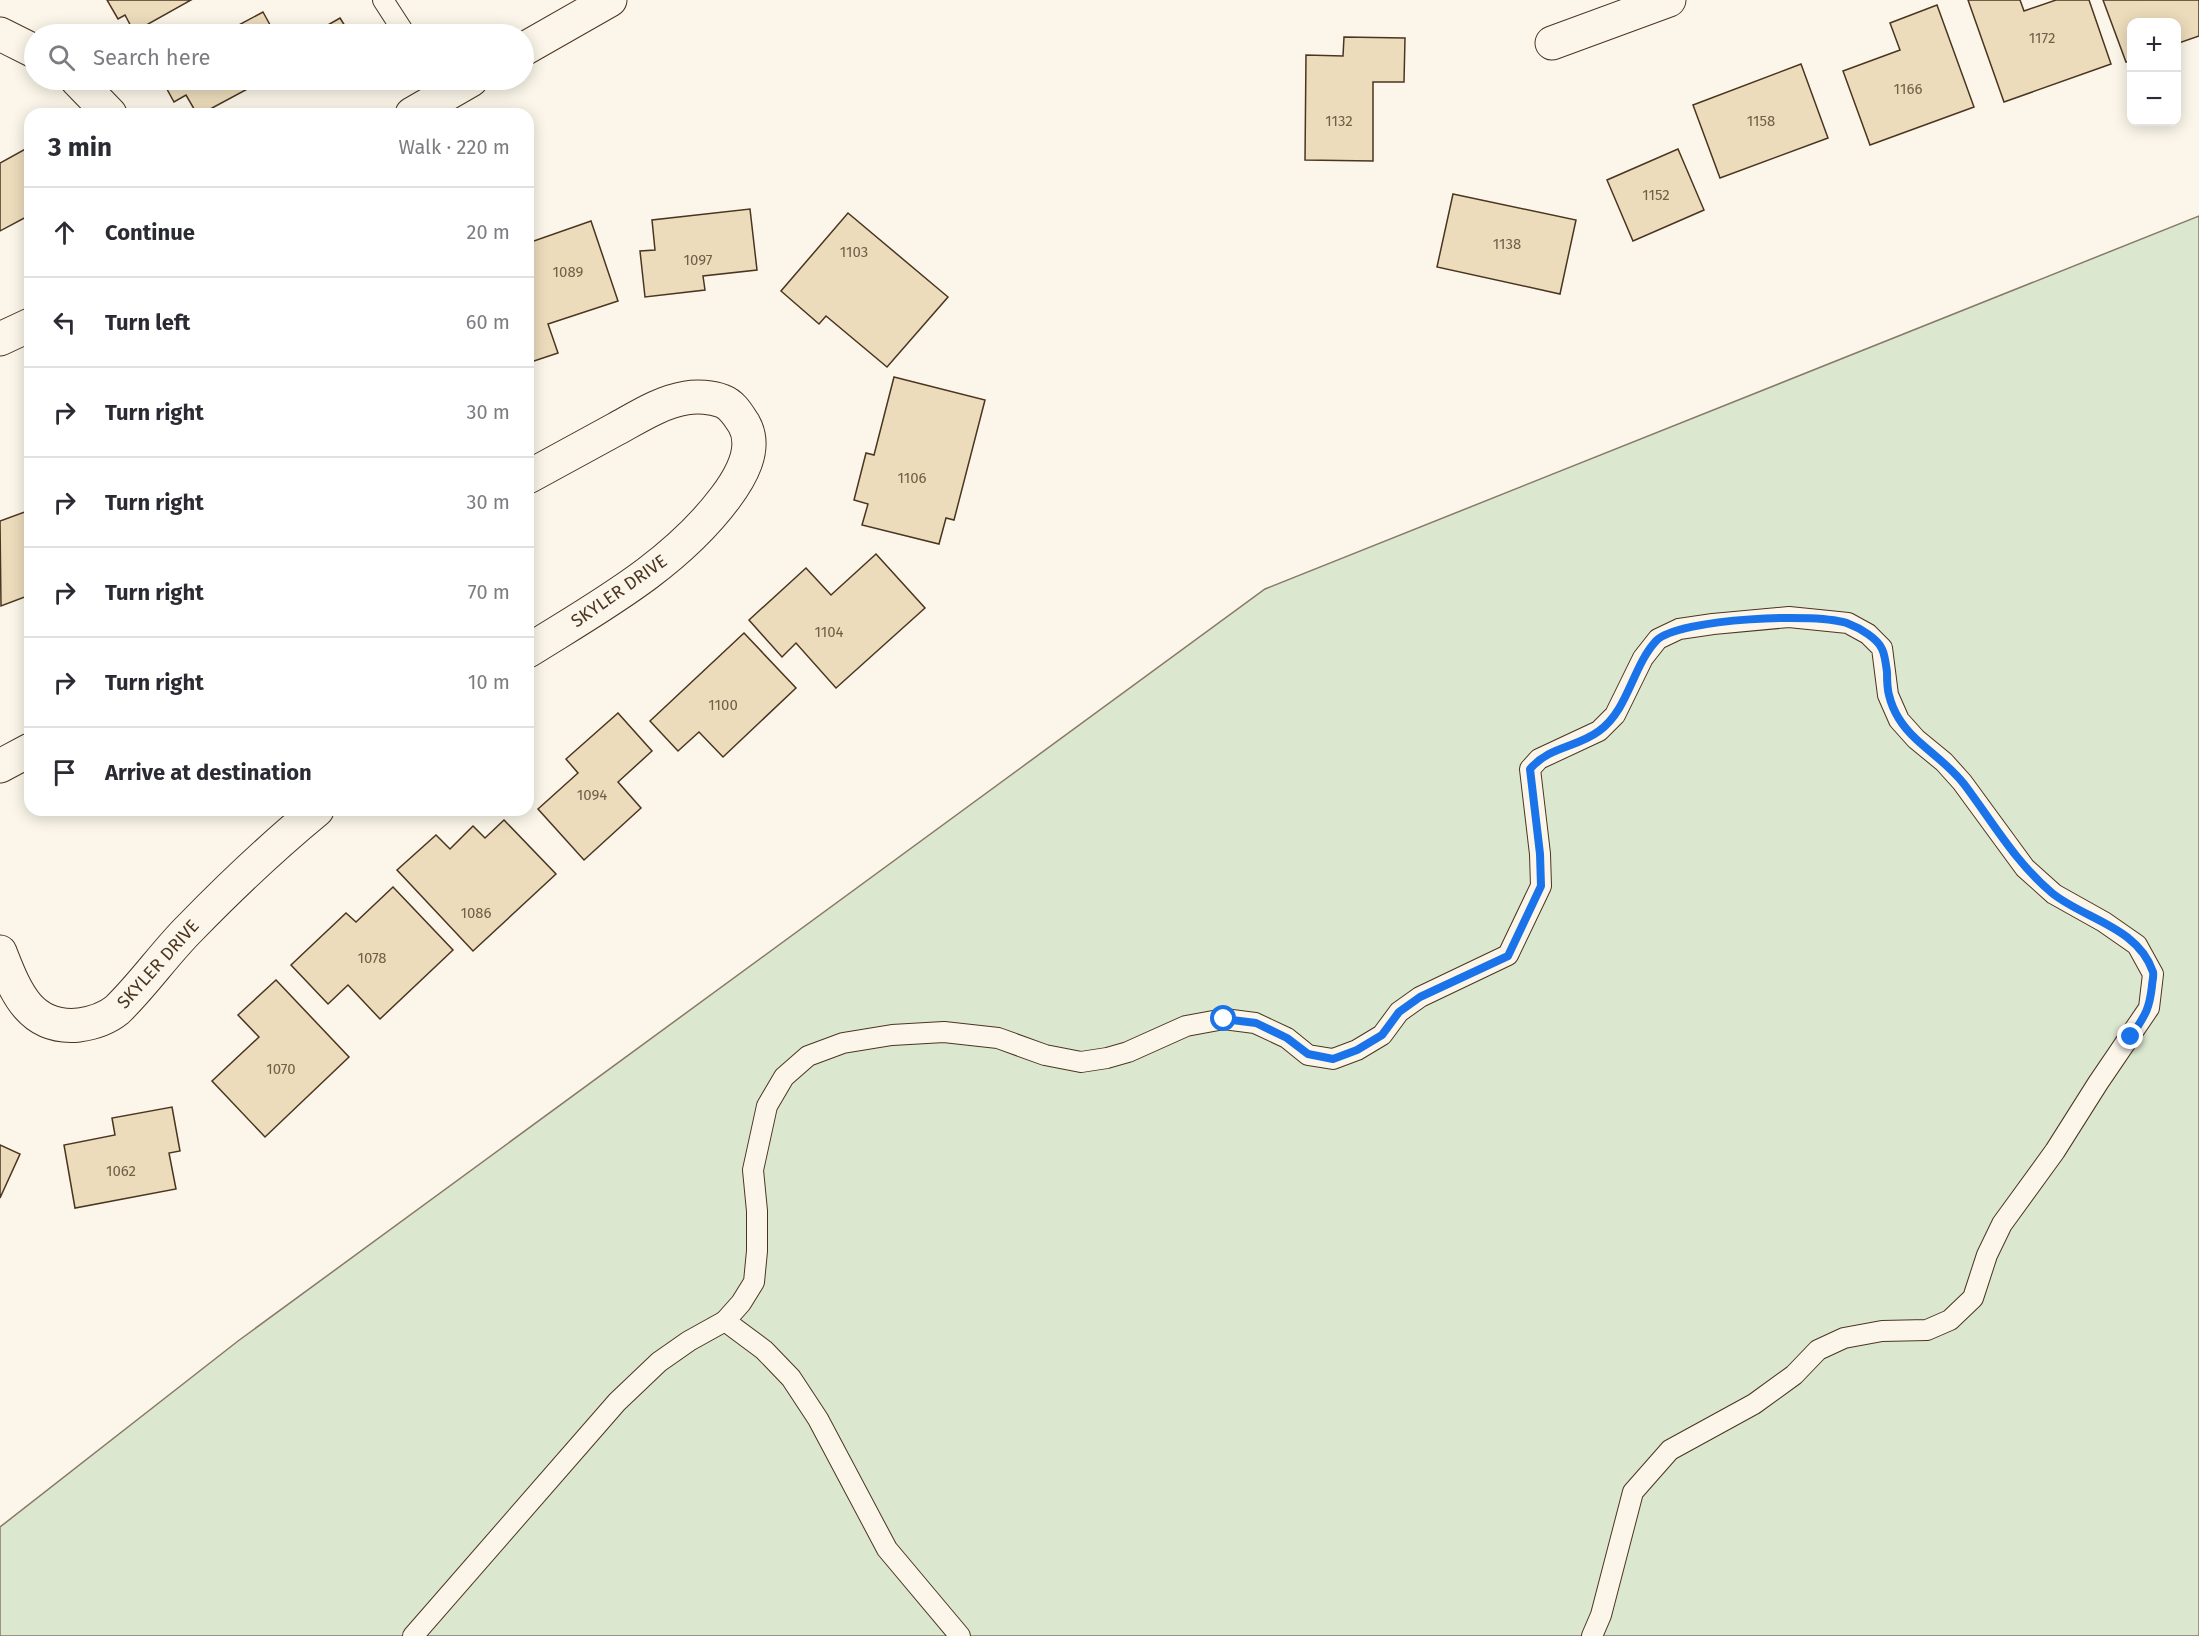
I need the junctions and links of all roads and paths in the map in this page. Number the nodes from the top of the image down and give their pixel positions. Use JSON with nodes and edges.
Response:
{"nodes":[{"id":1,"x":383,"y":0,"type":"edge"},
{"id":2,"x":610,"y":0,"type":"edge"},
{"id":3,"x":1669,"y":0,"type":"edge"},
{"id":4,"x":399,"y":24,"type":"edge"},
{"id":5,"x":0,"y":34,"type":"edge"},
{"id":6,"x":534,"y":43,"type":"edge"},
{"id":7,"x":1552,"y":43,"type":"dead end"},
{"id":8,"x":24,"y":46,"type":"edge"},
{"id":9,"x":87,"y":90,"type":"edge"},
{"id":10,"x":443,"y":90,"type":"edge"},
{"id":11,"x":104,"y":108,"type":"edge"},
{"id":12,"x":420,"y":108,"type":"edge"},
{"id":13,"x":24,"y":327,"type":"edge"},
{"id":14,"x":0,"y":339,"type":"edge"},
{"id":15,"x":534,"y":474,"type":"edge"},
{"id":16,"x":534,"y":647,"type":"edge"},
{"id":17,"x":24,"y":753,"type":"edge"},
{"id":18,"x":0,"y":766,"type":"edge"},
{"id":19,"x":310,"y":816,"type":"edge"},
{"id":20,"x":0,"y":952,"type":"edge"},
{"id":21,"x":725,"y":1321,"type":"junction"},
{"id":22,"x":413,"y":1636,"type":"edge"},
{"id":23,"x":960,"y":1636,"type":"edge"},
{"id":24,"x":1592,"y":1636,"type":"edge"}],
"edges":[{"from":1,"to":4,"type":"lane"},
{"from":2,"to":6,"type":"street"},
{"from":3,"to":7,"type":"street"},
{"from":5,"to":8,"type":"street"},
{"from":9,"to":11,"type":"street"},
{"from":10,"to":12,"type":"street"},
{"from":13,"to":14,"type":"street"},
{"from":15,"to":16,"type":"street","name":"SKYLER DRIVE"},
{"from":17,"to":18,"type":"street"},
{"from":19,"to":20,"type":"street","name":"SKYLER DRIVE"},
{"from":21,"to":22,"type":"lane"},
{"from":21,"to":23,"type":"lane"},
{"from":21,"to":24,"type":"lane"}]}
